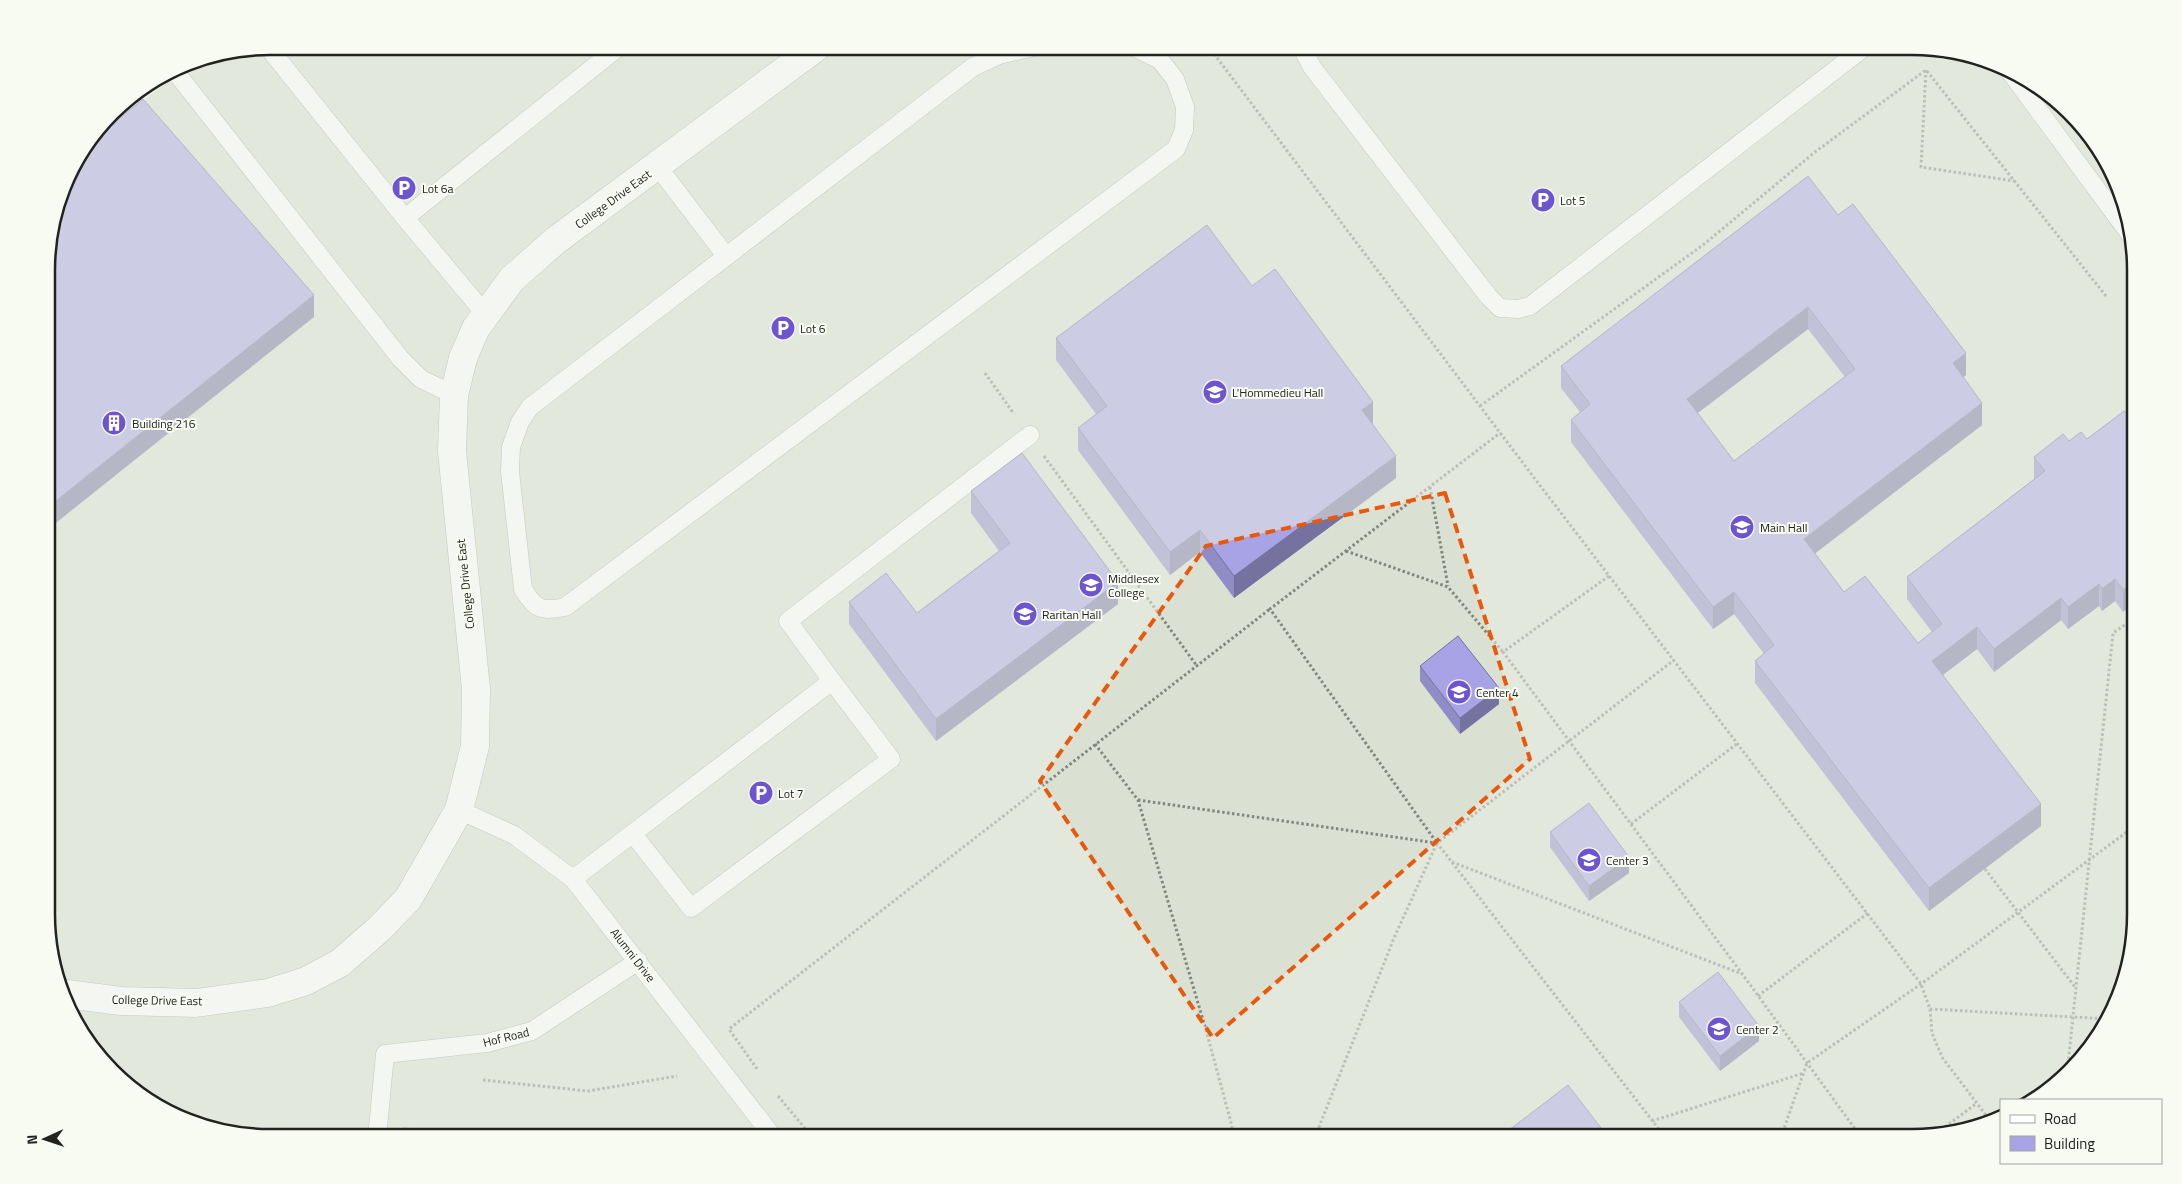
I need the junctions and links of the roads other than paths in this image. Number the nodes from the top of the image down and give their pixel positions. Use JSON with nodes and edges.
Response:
{"nodes":[{"id":1,"x":275,"y":55,"type":"edge"},
{"id":2,"x":609,"y":55,"type":"edge"},
{"id":3,"x":806,"y":55,"type":"edge"},
{"id":4,"x":999,"y":55,"type":"edge"},
{"id":5,"x":1150,"y":55,"type":"edge"},
{"id":6,"x":1306,"y":55,"type":"edge"},
{"id":7,"x":1854,"y":55,"type":"edge"},
{"id":8,"x":178,"y":75,"type":"edge"},
{"id":9,"x":2018,"y":83,"type":"edge"},
{"id":10,"x":658,"y":167,"type":"junction"},
{"id":11,"x":405,"y":218,"type":"junction"},
{"id":12,"x":2122,"y":224,"type":"edge"},
{"id":13,"x":726,"y":256,"type":"junction"},
{"id":14,"x":486,"y":314,"type":"junction"},
{"id":15,"x":454,"y":395,"type":"junction"},
{"id":16,"x":1030,"y":435,"type":"road end"},
{"id":17,"x":832,"y":681,"type":"junction"},
{"id":18,"x":459,"y":810,"type":"junction"},
{"id":19,"x":632,"y":834,"type":"junction"},
{"id":20,"x":574,"y":879,"type":"junction"},
{"id":21,"x":638,"y":962,"type":"junction"},
{"id":22,"x":70,"y":994,"type":"edge"},
{"id":23,"x":378,"y":1129,"type":"edge"},
{"id":24,"x":767,"y":1129,"type":"edge"}],
"edges":[{"from":1,"to":11,"type":"lane"},
{"from":2,"to":11,"type":"lane"},
{"from":3,"to":10,"type":"street","name":"College Drive East"},
{"from":4,"to":13,"type":"lane"},
{"from":5,"to":13,"type":"lane"},
{"from":6,"to":7,"type":"lane"},
{"from":8,"to":15,"type":"lane"},
{"from":9,"to":12,"type":"lane"},
{"from":10,"to":13,"type":"lane"},
{"from":10,"to":14,"type":"street","name":"College Drive East"},
{"from":11,"to":14,"type":"lane"},
{"from":14,"to":15,"type":"street","name":"College Drive East"},
{"from":15,"to":18,"type":"street","name":"College Drive East"},
{"from":16,"to":17,"type":"lane"},
{"from":17,"to":19,"type":"lane"},
{"from":17,"to":19,"type":"lane"},
{"from":18,"to":20,"type":"lane","name":"Alumni Drive"},
{"from":18,"to":22,"type":"street","name":"College Drive East"},
{"from":19,"to":20,"type":"lane"},
{"from":20,"to":21,"type":"lane","name":"Alumni Drive"},
{"from":21,"to":23,"type":"lane","name":"Hof Road"},
{"from":21,"to":24,"type":"lane","name":"Alumni Drive"}]}
